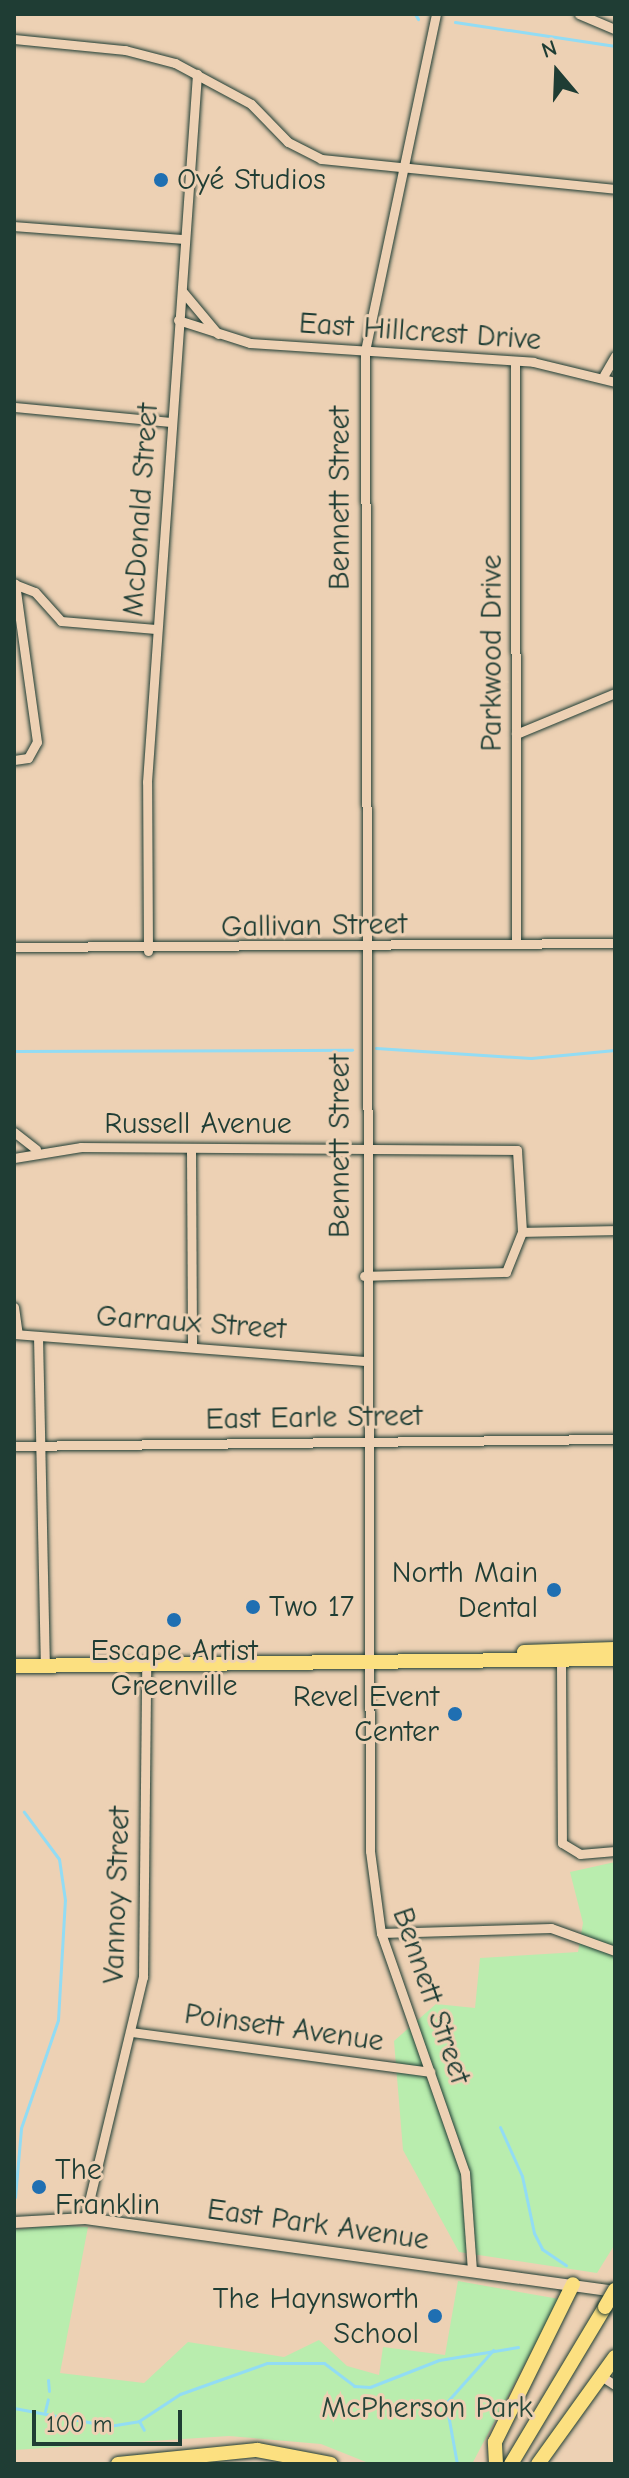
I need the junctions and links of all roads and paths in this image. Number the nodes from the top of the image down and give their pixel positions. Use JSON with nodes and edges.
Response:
{"nodes":[{"id":1,"x":436,"y":14,"type":"edge"},
{"id":2,"x":579,"y":14,"type":"edge"},
{"id":3,"x":615,"y":29,"type":"edge"},
{"id":4,"x":14,"y":39,"type":"edge"},
{"id":5,"x":197,"y":74,"type":"junction"},
{"id":6,"x":406,"y":166,"type":"junction"},
{"id":7,"x":615,"y":189,"type":"edge"},
{"id":8,"x":14,"y":226,"type":"edge"},
{"id":9,"x":184,"y":239,"type":"junction"},
{"id":10,"x":181,"y":289,"type":"junction"},
{"id":11,"x":178,"y":320,"type":"junction"},
{"id":12,"x":220,"y":337,"type":"junction"},
{"id":13,"x":365,"y":351,"type":"junction"},
{"id":14,"x":615,"y":356,"type":"edge"},
{"id":15,"x":515,"y":361,"type":"junction"},
{"id":16,"x":604,"y":375,"type":"junction"},
{"id":17,"x":615,"y":382,"type":"edge"},
{"id":18,"x":14,"y":407,"type":"edge"},
{"id":19,"x":171,"y":422,"type":"junction"},
{"id":20,"x":14,"y":584,"type":"edge"},
{"id":21,"x":156,"y":629,"type":"junction"},
{"id":22,"x":615,"y":693,"type":"edge"},
{"id":23,"x":516,"y":734,"type":"junction"},
{"id":24,"x":14,"y":760,"type":"edge"},
{"id":25,"x":615,"y":943,"type":"edge"},
{"id":26,"x":516,"y":944,"type":"junction"},
{"id":27,"x":14,"y":947,"type":"edge"},
{"id":28,"x":366,"y":949,"type":"junction"},
{"id":29,"x":148,"y":951,"type":"junction"},
{"id":30,"x":14,"y":1132,"type":"edge"},
{"id":31,"x":191,"y":1148,"type":"junction"},
{"id":32,"x":36,"y":1149,"type":"junction"},
{"id":33,"x":364,"y":1149,"type":"junction"},
{"id":34,"x":14,"y":1158,"type":"edge"},
{"id":35,"x":615,"y":1230,"type":"edge"},
{"id":36,"x":522,"y":1232,"type":"junction"},
{"id":37,"x":364,"y":1276,"type":"junction"},
{"id":38,"x":14,"y":1307,"type":"edge"},
{"id":39,"x":16,"y":1334,"type":"edge"},
{"id":40,"x":38,"y":1336,"type":"junction"},
{"id":41,"x":192,"y":1347,"type":"junction"},
{"id":42,"x":365,"y":1361,"type":"junction"},
{"id":43,"x":615,"y":1439,"type":"edge"},
{"id":44,"x":365,"y":1442,"type":"junction"},
{"id":45,"x":14,"y":1446,"type":"edge"},
{"id":46,"x":40,"y":1446,"type":"junction"},
{"id":47,"x":615,"y":1649,"type":"edge"},
{"id":48,"x":497,"y":1658,"type":"junction"},
{"id":49,"x":615,"y":1659,"type":"edge"},
{"id":50,"x":370,"y":1660,"type":"junction"},
{"id":51,"x":561,"y":1662,"type":"junction"},
{"id":52,"x":146,"y":1665,"type":"junction"},
{"id":53,"x":14,"y":1666,"type":"edge"},
{"id":54,"x":45,"y":1666,"type":"junction"},
{"id":55,"x":615,"y":1851,"type":"edge"},
{"id":56,"x":381,"y":1933,"type":"junction"},
{"id":57,"x":615,"y":1951,"type":"edge"},
{"id":58,"x":131,"y":2032,"type":"junction"},
{"id":59,"x":430,"y":2072,"type":"junction"},
{"id":60,"x":85,"y":2218,"type":"junction"},
{"id":61,"x":14,"y":2222,"type":"edge"},
{"id":62,"x":472,"y":2270,"type":"junction"},
{"id":63,"x":573,"y":2284,"type":"junction"},
{"id":64,"x":615,"y":2290,"type":"edge"},
{"id":65,"x":615,"y":2357,"type":"edge"},
{"id":66,"x":601,"y":2376,"type":"junction"},
{"id":67,"x":615,"y":2385,"type":"edge"},
{"id":68,"x":118,"y":2464,"type":"edge"},
{"id":69,"x":331,"y":2464,"type":"edge"},
{"id":70,"x":496,"y":2464,"type":"edge"},
{"id":71,"x":511,"y":2464,"type":"edge"},
{"id":72,"x":538,"y":2464,"type":"edge"}],
"edges":[{"from":1,"to":6,"type":"street","name":"Bennett Street"},
{"from":2,"to":3,"type":"street"},
{"from":4,"to":5,"type":"street"},
{"from":5,"to":6,"type":"street"},
{"from":5,"to":9,"type":"street","name":"McDonald Street"},
{"from":6,"to":7,"type":"street"},
{"from":6,"to":13,"type":"street","name":"Bennett Street"},
{"from":8,"to":9,"type":"street"},
{"from":9,"to":10,"type":"street","name":"McDonald Street"},
{"from":10,"to":11,"type":"street","name":"McDonald Street"},
{"from":10,"to":12,"type":"street"},
{"from":11,"to":12,"type":"street","name":"East Hillcrest Drive"},
{"from":11,"to":19,"type":"street","name":"McDonald Street"},
{"from":12,"to":13,"type":"street","name":"East Hillcrest Drive"},
{"from":13,"to":15,"type":"street","name":"East Hillcrest Drive"},
{"from":13,"to":28,"type":"street","name":"Bennett Street"},
{"from":14,"to":16,"type":"street"},
{"from":15,"to":16,"type":"street","name":"East Hillcrest Drive"},
{"from":15,"to":23,"type":"street","name":"Parkwood Drive"},
{"from":16,"to":17,"type":"street","name":"East Hillcrest Drive"},
{"from":18,"to":19,"type":"street"},
{"from":19,"to":21,"type":"street","name":"McDonald Street"},
{"from":20,"to":21,"type":"street"},
{"from":20,"to":24,"type":"street"},
{"from":21,"to":29,"type":"street","name":"McDonald Street"},
{"from":22,"to":23,"type":"street"},
{"from":23,"to":26,"type":"street","name":"Parkwood Drive"},
{"from":25,"to":26,"type":"street","name":"Gallivan Street"},
{"from":26,"to":28,"type":"street","name":"Gallivan Street"},
{"from":27,"to":29,"type":"street","name":"Gallivan Street"},
{"from":28,"to":29,"type":"street","name":"Gallivan Street"},
{"from":28,"to":33,"type":"street","name":"Bennett Street"},
{"from":30,"to":32,"type":"street"},
{"from":31,"to":32,"type":"street","name":"Russell Avenue"},
{"from":31,"to":33,"type":"street","name":"Russell Avenue"},
{"from":31,"to":41,"type":"street"},
{"from":32,"to":34,"type":"street","name":"Russell Avenue"},
{"from":33,"to":36,"type":"street","name":"Russell Avenue"},
{"from":33,"to":37,"type":"street","name":"Bennett Street"},
{"from":35,"to":36,"type":"street"},
{"from":36,"to":37,"type":"street"},
{"from":37,"to":42,"type":"street","name":"Bennett Street"},
{"from":38,"to":39,"type":"street"},
{"from":39,"to":40,"type":"street","name":"Garraux Street"},
{"from":40,"to":41,"type":"street","name":"Garraux Street"},
{"from":40,"to":46,"type":"street"},
{"from":41,"to":42,"type":"street","name":"Garraux Street"},
{"from":42,"to":44,"type":"street","name":"Bennett Street"},
{"from":43,"to":44,"type":"street","name":"East Earle Street"},
{"from":44,"to":46,"type":"street","name":"East Earle Street"},
{"from":44,"to":50,"type":"street","name":"Bennett Street"},
{"from":45,"to":46,"type":"street","name":"East Earle Street"},
{"from":46,"to":54,"type":"street"},
{"from":47,"to":48,"type":"main road"},
{"from":48,"to":50,"type":"main road"},
{"from":48,"to":51,"type":"main road"},
{"from":49,"to":51,"type":"main road"},
{"from":50,"to":52,"type":"main road"},
{"from":50,"to":56,"type":"street","name":"Bennett Street"},
{"from":51,"to":55,"type":"street"},
{"from":52,"to":54,"type":"main road"},
{"from":52,"to":58,"type":"street","name":"Vannoy Street"},
{"from":53,"to":54,"type":"main road"},
{"from":56,"to":57,"type":"street"},
{"from":56,"to":59,"type":"street","name":"Bennett Street"},
{"from":58,"to":59,"type":"street","name":"Poinsett Avenue"},
{"from":58,"to":60,"type":"street","name":"Vannoy Street"},
{"from":59,"to":62,"type":"street","name":"Bennett Street"},
{"from":60,"to":61,"type":"street","name":"East Park Avenue"},
{"from":60,"to":62,"type":"street","name":"East Park Avenue"},
{"from":62,"to":63,"type":"street","name":"East Park Avenue"},
{"from":63,"to":64,"type":"street","name":"East Park Avenue"},
{"from":63,"to":70,"type":"main road"},
{"from":64,"to":71,"type":"main road","bridge":true},
{"from":65,"to":66,"type":"main road"},
{"from":66,"to":67,"type":"street"},
{"from":66,"to":72,"type":"main road"},
{"from":68,"to":69,"type":"main road"}]}
